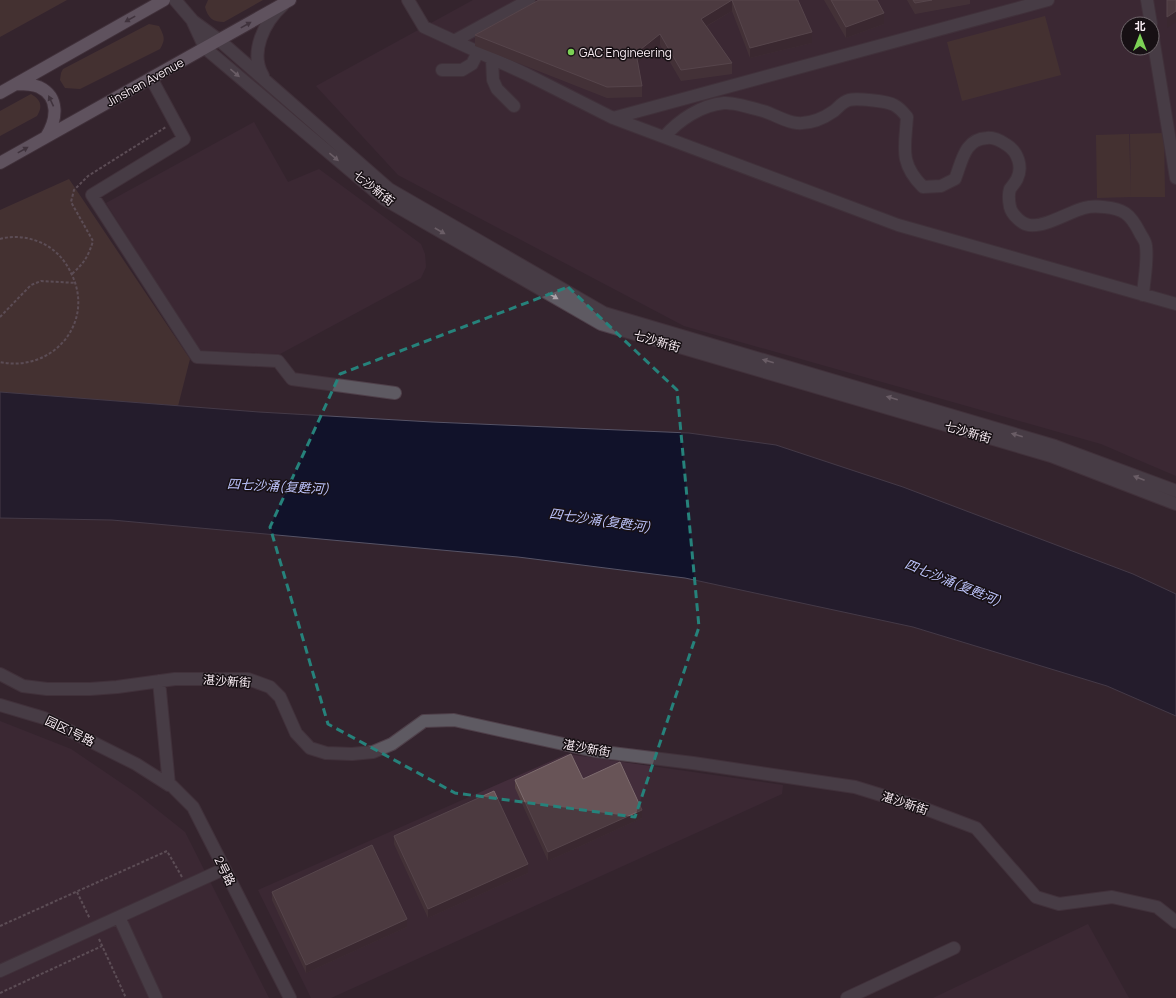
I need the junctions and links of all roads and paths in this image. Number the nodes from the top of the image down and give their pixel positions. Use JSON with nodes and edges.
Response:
{"nodes":[{"id":1,"x":164,"y":0,"type":"edge"},
{"id":2,"x":175,"y":0,"type":"edge"},
{"id":3,"x":408,"y":0,"type":"edge"},
{"id":4,"x":529,"y":0,"type":"edge"},
{"id":5,"x":1048,"y":0,"type":"edge"},
{"id":6,"x":1147,"y":0,"type":"edge"},
{"id":7,"x":288,"y":1,"type":"edge"},
{"id":8,"x":1150,"y":16,"type":"edge"},
{"id":9,"x":193,"y":21,"type":"junction"},
{"id":10,"x":219,"y":40,"type":"junction"},
{"id":11,"x":454,"y":41,"type":"junction"},
{"id":12,"x":205,"y":48,"type":"junction"},
{"id":13,"x":478,"y":52,"type":"junction"},
{"id":14,"x":1156,"y":56,"type":"edge"},
{"id":15,"x":492,"y":58,"type":"junction"},
{"id":16,"x":442,"y":70,"type":"dead end"},
{"id":17,"x":151,"y":78,"type":"junction"},
{"id":18,"x":266,"y":80,"type":"junction"},
{"id":19,"x":17,"y":84,"type":"junction"},
{"id":20,"x":0,"y":93,"type":"edge"},
{"id":21,"x":514,"y":106,"type":"dead end"},
{"id":22,"x":613,"y":118,"type":"junction"},
{"id":23,"x":46,"y":137,"type":"junction"},
{"id":24,"x":664,"y":137,"type":"junction"},
{"id":25,"x":0,"y":163,"type":"edge"},
{"id":26,"x":1176,"y":178,"type":"edge"},
{"id":27,"x":0,"y":239,"type":"edge"},
{"id":28,"x":76,"y":283,"type":"junction"},
{"id":29,"x":1143,"y":295,"type":"junction"},
{"id":30,"x":1176,"y":304,"type":"edge"},
{"id":31,"x":0,"y":317,"type":"edge"},
{"id":32,"x":0,"y":362,"type":"edge"},
{"id":33,"x":395,"y":393,"type":"dead end"},
{"id":34,"x":1176,"y":492,"type":"edge"},
{"id":35,"x":1176,"y":504,"type":"edge"},
{"id":36,"x":0,"y":674,"type":"edge"},
{"id":37,"x":159,"y":681,"type":"junction"},
{"id":38,"x":0,"y":705,"type":"edge"},
{"id":39,"x":136,"y":764,"type":"joint"},
{"id":40,"x":169,"y":785,"type":"junction"},
{"id":41,"x":224,"y":869,"type":"junction"},
{"id":42,"x":187,"y":886,"type":"junction"},
{"id":43,"x":77,"y":892,"type":"junction"},
{"id":44,"x":118,"y":917,"type":"junction"},
{"id":45,"x":1176,"y":922,"type":"edge"},
{"id":46,"x":0,"y":926,"type":"edge"},
{"id":47,"x":94,"y":928,"type":"junction"},
{"id":48,"x":102,"y":946,"type":"junction"},
{"id":49,"x":954,"y":948,"type":"dead end"},
{"id":50,"x":0,"y":971,"type":"edge"},
{"id":51,"x":0,"y":993,"type":"edge"},
{"id":52,"x":126,"y":998,"type":"edge"},
{"id":53,"x":156,"y":998,"type":"edge"},
{"id":54,"x":290,"y":998,"type":"edge"},
{"id":55,"x":847,"y":998,"type":"edge"}],
"edges":[{"from":1,"to":19,"type":"main road","one_way":true},
{"from":2,"to":9,"type":"street"},
{"from":3,"to":11,"type":"street"},
{"from":4,"to":11,"type":"street"},
{"from":5,"to":22,"type":"street"},
{"from":6,"to":8,"type":"street"},
{"from":10,"to":7,"type":"main road","name":"Jinshan Avenue","one_way":true},
{"from":7,"to":18,"type":"street"},
{"from":9,"to":10,"type":"street","name":"七沙新街"},
{"from":9,"to":12,"type":"street"},
{"from":10,"to":12,"type":"main road","name":"Jinshan Avenue"},
{"from":10,"to":18,"type":"street","name":"七沙新街"},
{"from":11,"to":13,"type":"street"},
{"from":12,"to":17,"type":"main road","name":"Jinshan Avenue"},
{"from":12,"to":35,"type":"street","name":"七沙新街","one_way":true},
{"from":13,"to":15,"type":"street"},
{"from":13,"to":16,"type":"street"},
{"from":14,"to":26,"type":"street"},
{"from":15,"to":21,"type":"street"},
{"from":15,"to":22,"type":"street"},
{"from":17,"to":23,"type":"main road","name":"Jinshan Avenue"},
{"from":17,"to":33,"type":"street"},
{"from":34,"to":18,"type":"street","name":"七沙新街","one_way":true},
{"from":19,"to":20,"type":"main road"},
{"from":23,"to":19,"type":"main road","one_way":true},
{"from":22,"to":24,"type":"street"},
{"from":25,"to":23,"type":"main road","name":"Jinshan Avenue","one_way":true},
{"from":24,"to":29,"type":"street"},
{"from":24,"to":29,"type":"street"},
{"from":27,"to":28,"type":"path"},
{"from":28,"to":31,"type":"path"},
{"from":28,"to":32,"type":"path"},
{"from":29,"to":30,"type":"street"},
{"from":36,"to":37,"type":"street","name":"湛沙新街"},
{"from":37,"to":40,"type":"street"},
{"from":37,"to":45,"type":"street","name":"湛沙新街"},
{"from":38,"to":39,"type":"street","name":"园区1号路"},
{"from":39,"to":40,"type":"street","name":"2号路"},
{"from":40,"to":41,"type":"street","name":"2号路"},
{"from":41,"to":42,"type":"street"},
{"from":41,"to":54,"type":"street","name":"2号路"},
{"from":42,"to":43,"type":"path"},
{"from":42,"to":44,"type":"street"},
{"from":43,"to":46,"type":"path"},
{"from":43,"to":47,"type":"path"},
{"from":44,"to":47,"type":"street"},
{"from":44,"to":53,"type":"street"},
{"from":47,"to":48,"type":"path"},
{"from":47,"to":50,"type":"street"},
{"from":48,"to":51,"type":"path"},
{"from":48,"to":52,"type":"path"},
{"from":49,"to":55,"type":"street"}]}
